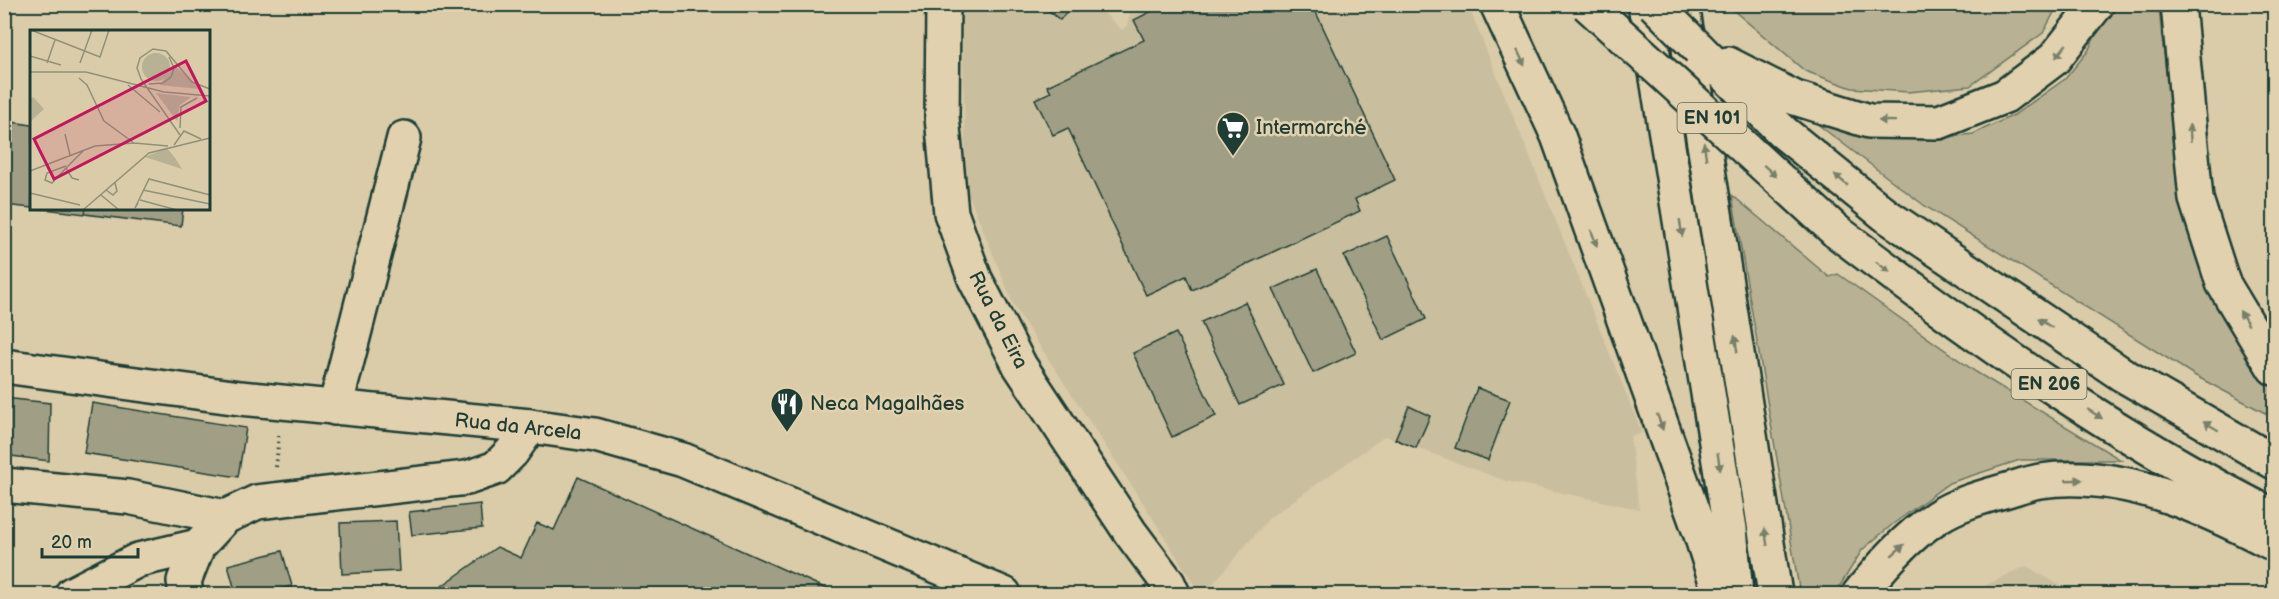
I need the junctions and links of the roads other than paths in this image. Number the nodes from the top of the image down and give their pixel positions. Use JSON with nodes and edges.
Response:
{"nodes":[{"id":1,"x":943,"y":4,"type":"edge"},
{"id":2,"x":1497,"y":4,"type":"edge"},
{"id":3,"x":1587,"y":4,"type":"edge"},
{"id":4,"x":1644,"y":4,"type":"edge"},
{"id":5,"x":1654,"y":4,"type":"edge"},
{"id":6,"x":1682,"y":4,"type":"edge"},
{"id":7,"x":2097,"y":4,"type":"edge"},
{"id":8,"x":2178,"y":4,"type":"edge"},
{"id":9,"x":1699,"y":49,"type":"junction"},
{"id":10,"x":1784,"y":132,"type":"joint"},
{"id":11,"x":404,"y":138,"type":"dead end"},
{"id":12,"x":1836,"y":231,"type":"joint"},
{"id":13,"x":4,"y":366,"type":"edge"},
{"id":14,"x":2274,"y":368,"type":"edge"},
{"id":15,"x":335,"y":408,"type":"junction"},
{"id":16,"x":530,"y":426,"type":"junction"},
{"id":17,"x":2274,"y":462,"type":"edge"},
{"id":18,"x":4,"y":484,"type":"edge"},
{"id":19,"x":2274,"y":516,"type":"edge"},
{"id":20,"x":225,"y":517,"type":"junction"},
{"id":21,"x":2274,"y":544,"type":"edge"},
{"id":22,"x":198,"y":546,"type":"junction"},
{"id":23,"x":72,"y":594,"type":"edge"},
{"id":24,"x":186,"y":594,"type":"edge"},
{"id":25,"x":1004,"y":594,"type":"edge"},
{"id":26,"x":1173,"y":594,"type":"edge"},
{"id":27,"x":1720,"y":594,"type":"edge"},
{"id":28,"x":1736,"y":594,"type":"edge"},
{"id":29,"x":1775,"y":594,"type":"edge"},
{"id":30,"x":1859,"y":594,"type":"edge"}],
"edges":[{"from":1,"to":26,"type":"main road","name":"Rua da Eira"},
{"from":2,"to":27,"type":"main road","one_way":true},
{"from":3,"to":12,"type":"main road","number":"EN 101","one_way":true,"bridge":true},
{"from":4,"to":28,"type":"main road","one_way":true},
{"from":5,"to":9,"type":"main road","number":"EN 101","bridge":true},
{"from":29,"to":6,"type":"main road","one_way":true},
{"from":7,"to":9,"type":"main road","one_way":true},
{"from":14,"to":8,"type":"main road","one_way":true},
{"from":9,"to":10,"type":"main road","number":"EN 101"},
{"from":17,"to":10,"type":"main road","number":"EN 206","one_way":true},
{"from":11,"to":15,"type":"main road"},
{"from":12,"to":19,"type":"main road","number":"EN 206","one_way":true},
{"from":13,"to":15,"type":"main road","name":"Rua da Arcela"},
{"from":15,"to":16,"type":"main road","name":"Rua da Arcela"},
{"from":16,"to":20,"type":"main road"},
{"from":16,"to":25,"type":"main road","name":"Rua da Arcela"},
{"from":18,"to":20,"type":"main road"},
{"from":20,"to":22,"type":"main road"},
{"from":30,"to":21,"type":"main road","one_way":true},
{"from":22,"to":23,"type":"main road"},
{"from":22,"to":24,"type":"main road"}]}
